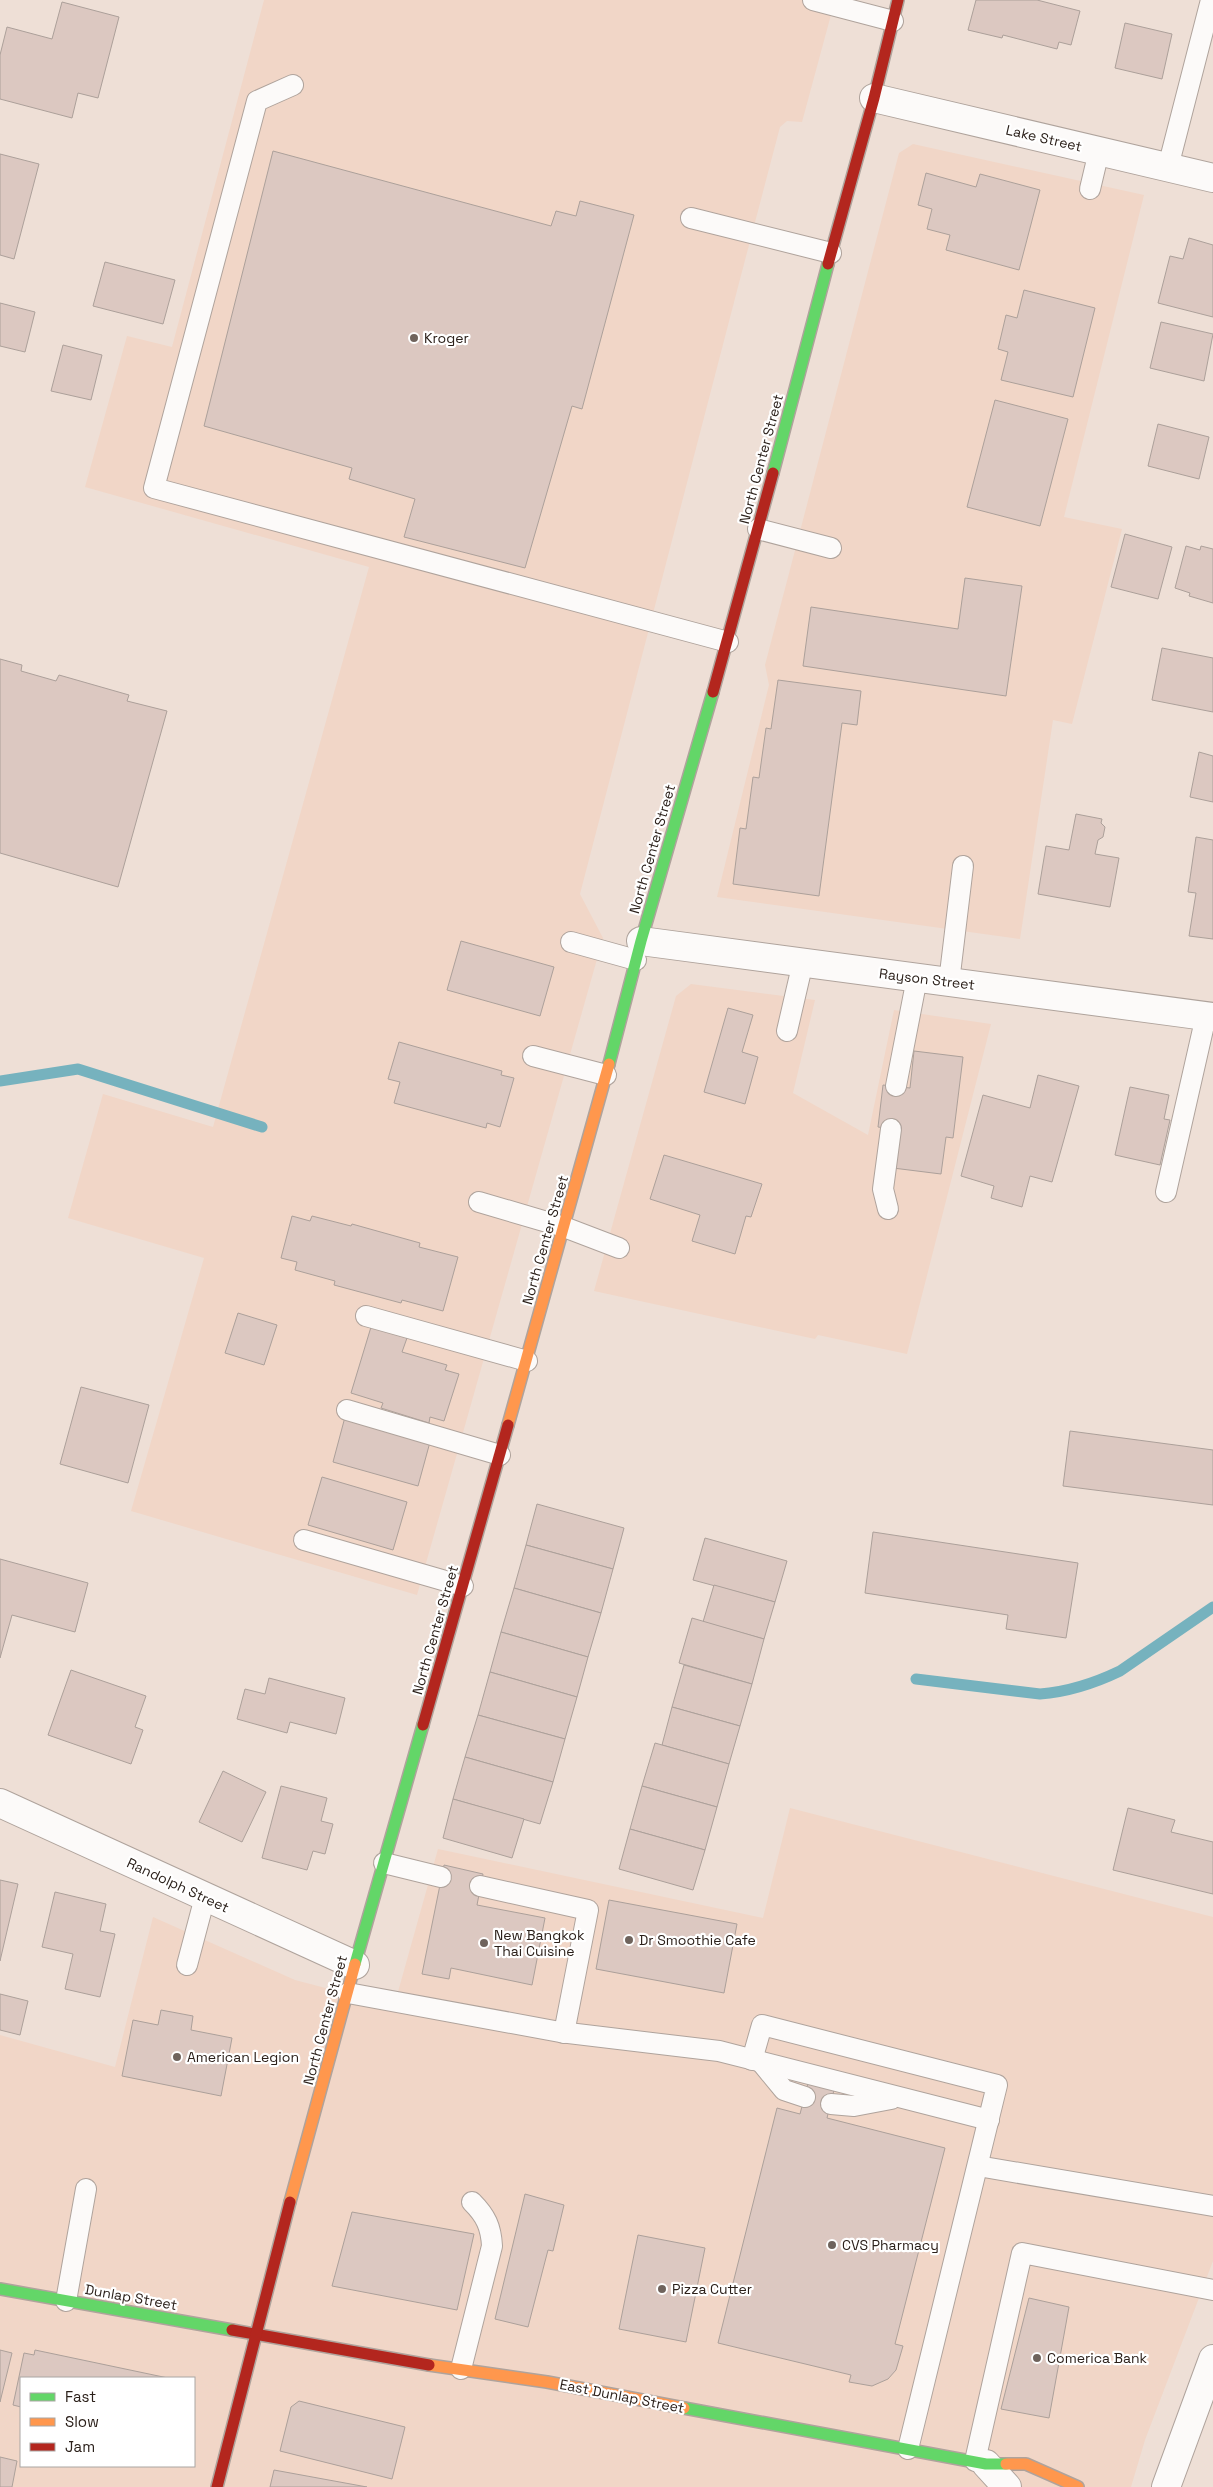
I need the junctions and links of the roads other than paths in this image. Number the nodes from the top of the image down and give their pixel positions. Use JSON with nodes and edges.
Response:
{"nodes":[{"id":1,"x":814,"y":0,"type":"edge"},
{"id":2,"x":898,"y":0,"type":"edge"},
{"id":3,"x":1210,"y":0,"type":"edge"},
{"id":4,"x":893,"y":21,"type":"junction"},
{"id":5,"x":292,"y":85,"type":"dead end"},
{"id":6,"x":874,"y":98,"type":"junction"},
{"id":7,"x":1099,"y":151,"type":"junction"},
{"id":8,"x":1168,"y":167,"type":"junction"},
{"id":9,"x":1213,"y":178,"type":"edge"},
{"id":10,"x":1090,"y":189,"type":"dead end"},
{"id":11,"x":691,"y":218,"type":"dead end"},
{"id":12,"x":831,"y":253,"type":"junction"},
{"id":13,"x":758,"y":529,"type":"junction"},
{"id":14,"x":831,"y":548,"type":"dead end"},
{"id":15,"x":728,"y":642,"type":"junction"},
{"id":16,"x":963,"y":866,"type":"dead end"},
{"id":17,"x":571,"y":942,"type":"dead end"},
{"id":18,"x":639,"y":950,"type":"junction"},
{"id":19,"x":803,"y":962,"type":"junction"},
{"id":20,"x":917,"y":978,"type":"junction"},
{"id":21,"x":950,"y":982,"type":"junction"},
{"id":22,"x":1209,"y":1016,"type":"edge"},
{"id":23,"x":787,"y":1031,"type":"dead end"},
{"id":24,"x":533,"y":1056,"type":"dead end"},
{"id":25,"x":606,"y":1075,"type":"junction"},
{"id":26,"x":896,"y":1086,"type":"dead end"},
{"id":27,"x":891,"y":1129,"type":"dead end"},
{"id":28,"x":1166,"y":1192,"type":"dead end"},
{"id":29,"x":479,"y":1202,"type":"dead end"},
{"id":30,"x":888,"y":1209,"type":"dead end"},
{"id":31,"x":564,"y":1227,"type":"junction"},
{"id":32,"x":620,"y":1248,"type":"dead end"},
{"id":33,"x":366,"y":1316,"type":"dead end"},
{"id":34,"x":527,"y":1361,"type":"junction"},
{"id":35,"x":347,"y":1410,"type":"dead end"},
{"id":36,"x":500,"y":1455,"type":"junction"},
{"id":37,"x":304,"y":1540,"type":"dead end"},
{"id":38,"x":463,"y":1586,"type":"junction"},
{"id":39,"x":0,"y":1803,"type":"edge"},
{"id":40,"x":384,"y":1863,"type":"junction"},
{"id":41,"x":441,"y":1877,"type":"dead end"},
{"id":42,"x":480,"y":1886,"type":"dead end"},
{"id":43,"x":205,"y":1897,"type":"junction"},
{"id":44,"x":187,"y":1965,"type":"dead end"},
{"id":45,"x":355,"y":1965,"type":"junction"},
{"id":46,"x":348,"y":1993,"type":"junction"},
{"id":47,"x":564,"y":2033,"type":"junction"},
{"id":48,"x":757,"y":2061,"type":"junction"},
{"id":49,"x":805,"y":2097,"type":"dead end"},
{"id":50,"x":903,"y":2098,"type":"junction"},
{"id":51,"x":831,"y":2104,"type":"dead end"},
{"id":52,"x":988,"y":2120,"type":"junction"},
{"id":53,"x":978,"y":2166,"type":"junction"},
{"id":54,"x":86,"y":2189,"type":"dead end"},
{"id":55,"x":472,"y":2202,"type":"dead end"},
{"id":56,"x":1213,"y":2206,"type":"edge"},
{"id":57,"x":0,"y":2289,"type":"edge"},
{"id":58,"x":1213,"y":2290,"type":"edge"},
{"id":59,"x":66,"y":2301,"type":"junction"},
{"id":60,"x":256,"y":2334,"type":"junction"},
{"id":61,"x":1213,"y":2358,"type":"edge"},
{"id":62,"x":461,"y":2369,"type":"junction"},
{"id":63,"x":908,"y":2449,"type":"junction"},
{"id":64,"x":981,"y":2463,"type":"junction"},
{"id":65,"x":217,"y":2487,"type":"edge"},
{"id":66,"x":1007,"y":2487,"type":"edge"},
{"id":67,"x":1078,"y":2487,"type":"edge"},
{"id":68,"x":1166,"y":2487,"type":"edge"}],
"edges":[{"from":1,"to":4,"type":"lane"},
{"from":2,"to":4,"type":"main road","name":"North Center Street"},
{"from":3,"to":8,"type":"lane"},
{"from":4,"to":6,"type":"main road","name":"North Center Street"},
{"from":5,"to":15,"type":"lane"},
{"from":6,"to":7,"type":"street","name":"Lake Street"},
{"from":6,"to":12,"type":"main road","name":"North Center Street"},
{"from":7,"to":8,"type":"street","name":"Lake Street"},
{"from":7,"to":10,"type":"lane"},
{"from":8,"to":9,"type":"street","name":"Lake Street"},
{"from":11,"to":12,"type":"lane"},
{"from":12,"to":13,"type":"main road","name":"North Center Street"},
{"from":13,"to":14,"type":"lane"},
{"from":13,"to":15,"type":"main road","name":"North Center Street"},
{"from":15,"to":18,"type":"main road","name":"North Center Street"},
{"from":16,"to":21,"type":"lane"},
{"from":17,"to":18,"type":"lane"},
{"from":18,"to":19,"type":"street","name":"Rayson Street"},
{"from":18,"to":25,"type":"main road","name":"North Center Street"},
{"from":19,"to":20,"type":"street","name":"Rayson Street"},
{"from":19,"to":23,"type":"lane"},
{"from":20,"to":21,"type":"street","name":"Rayson Street"},
{"from":20,"to":26,"type":"lane"},
{"from":21,"to":22,"type":"street","name":"Rayson Street"},
{"from":22,"to":28,"type":"lane"},
{"from":24,"to":25,"type":"lane"},
{"from":25,"to":31,"type":"main road","name":"North Center Street"},
{"from":27,"to":30,"type":"lane"},
{"from":29,"to":31,"type":"lane"},
{"from":31,"to":32,"type":"lane"},
{"from":31,"to":34,"type":"main road","name":"North Center Street"},
{"from":33,"to":34,"type":"lane"},
{"from":34,"to":36,"type":"main road","name":"North Center Street"},
{"from":35,"to":36,"type":"lane"},
{"from":36,"to":38,"type":"main road","name":"North Center Street"},
{"from":37,"to":38,"type":"lane"},
{"from":38,"to":40,"type":"main road","name":"North Center Street"},
{"from":39,"to":43,"type":"street","name":"Randolph Street"},
{"from":40,"to":41,"type":"lane"},
{"from":40,"to":45,"type":"main road","name":"North Center Street"},
{"from":42,"to":47,"type":"lane"},
{"from":43,"to":44,"type":"lane"},
{"from":43,"to":45,"type":"street","name":"Randolph Street"},
{"from":45,"to":46,"type":"main road","name":"North Center Street"},
{"from":46,"to":47,"type":"lane"},
{"from":46,"to":60,"type":"main road","name":"North Center Street"},
{"from":47,"to":48,"type":"lane"},
{"from":48,"to":49,"type":"lane"},
{"from":48,"to":50,"type":"lane"},
{"from":48,"to":52,"type":"lane"},
{"from":50,"to":51,"type":"lane"},
{"from":50,"to":52,"type":"lane"},
{"from":52,"to":53,"type":"lane"},
{"from":53,"to":56,"type":"lane"},
{"from":53,"to":63,"type":"lane"},
{"from":54,"to":59,"type":"lane"},
{"from":55,"to":62,"type":"lane"},
{"from":57,"to":59,"type":"main road","name":"Dunlap Street"},
{"from":58,"to":64,"type":"lane"},
{"from":59,"to":60,"type":"main road","name":"Dunlap Street"},
{"from":60,"to":62,"type":"main road","name":"East Dunlap Street"},
{"from":60,"to":65,"type":"main road","name":"North Center Street"},
{"from":61,"to":68,"type":"street"},
{"from":62,"to":63,"type":"main road","name":"East Dunlap Street"},
{"from":63,"to":64,"type":"main road","name":"East Dunlap Street"},
{"from":64,"to":66,"type":"street"},
{"from":64,"to":67,"type":"main road","name":"East Dunlap Street"}]}
